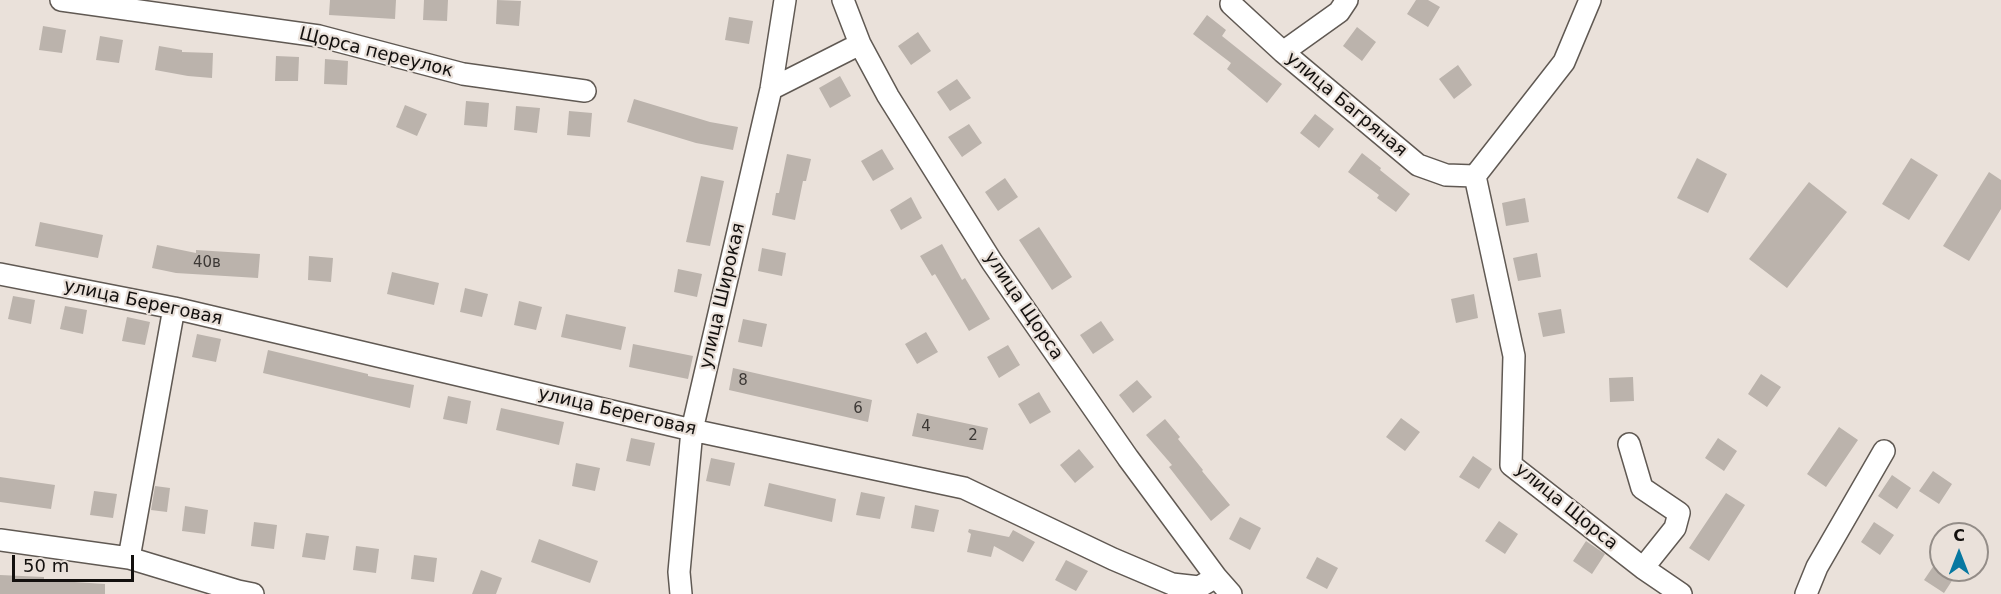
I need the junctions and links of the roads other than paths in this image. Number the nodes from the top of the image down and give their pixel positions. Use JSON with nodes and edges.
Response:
{"nodes":[{"id":1,"x":61,"y":0,"type":"edge"},
{"id":2,"x":785,"y":0,"type":"edge"},
{"id":3,"x":843,"y":0,"type":"edge"},
{"id":4,"x":1347,"y":0,"type":"edge"},
{"id":5,"x":1590,"y":0,"type":"edge"},
{"id":6,"x":1231,"y":4,"type":"dead end"},
{"id":7,"x":860,"y":44,"type":"junction"},
{"id":8,"x":1283,"y":52,"type":"junction"},
{"id":9,"x":771,"y":89,"type":"junction"},
{"id":10,"x":585,"y":91,"type":"dead end"},
{"id":11,"x":1475,"y":176,"type":"junction"},
{"id":12,"x":0,"y":274,"type":"edge"},
{"id":13,"x":174,"y":308,"type":"junction"},
{"id":14,"x":692,"y":430,"type":"junction"},
{"id":15,"x":1629,"y":444,"type":"dead end"},
{"id":16,"x":1884,"y":451,"type":"dead end"},
{"id":17,"x":0,"y":540,"type":"edge"},
{"id":18,"x":129,"y":558,"type":"junction"},
{"id":19,"x":1643,"y":568,"type":"junction"},
{"id":20,"x":1216,"y":577,"type":"junction"},
{"id":21,"x":243,"y":593,"type":"edge"},
{"id":22,"x":681,"y":594,"type":"edge"},
{"id":23,"x":1231,"y":594,"type":"edge"},
{"id":24,"x":1682,"y":594,"type":"edge"},
{"id":25,"x":1806,"y":594,"type":"edge"}],
"edges":[{"from":1,"to":10,"type":"street","name":"Щорса переулок"},
{"from":2,"to":9,"type":"street","name":"улица Широкая"},
{"from":3,"to":7,"type":"street","name":"улица Щорса"},
{"from":4,"to":8,"type":"street"},
{"from":5,"to":11,"type":"street"},
{"from":6,"to":8,"type":"street","name":"улица Багряная"},
{"from":7,"to":9,"type":"street"},
{"from":7,"to":20,"type":"street","name":"улица Щорса"},
{"from":8,"to":11,"type":"street","name":"улица Багряная"},
{"from":9,"to":14,"type":"street","name":"улица Широкая"},
{"from":11,"to":19,"type":"street","name":"улица Щорса"},
{"from":12,"to":13,"type":"street","name":"улица Береговая"},
{"from":13,"to":14,"type":"street","name":"улица Береговая"},
{"from":13,"to":18,"type":"street"},
{"from":14,"to":20,"type":"street","name":"улица Береговая"},
{"from":14,"to":22,"type":"street","name":"улица Широкая"},
{"from":15,"to":19,"type":"street"},
{"from":16,"to":25,"type":"street"},
{"from":17,"to":18,"type":"street"},
{"from":18,"to":21,"type":"street"},
{"from":19,"to":24,"type":"street","name":"улица Щорса"},
{"from":20,"to":23,"type":"street","name":"улица Щорса"}]}
